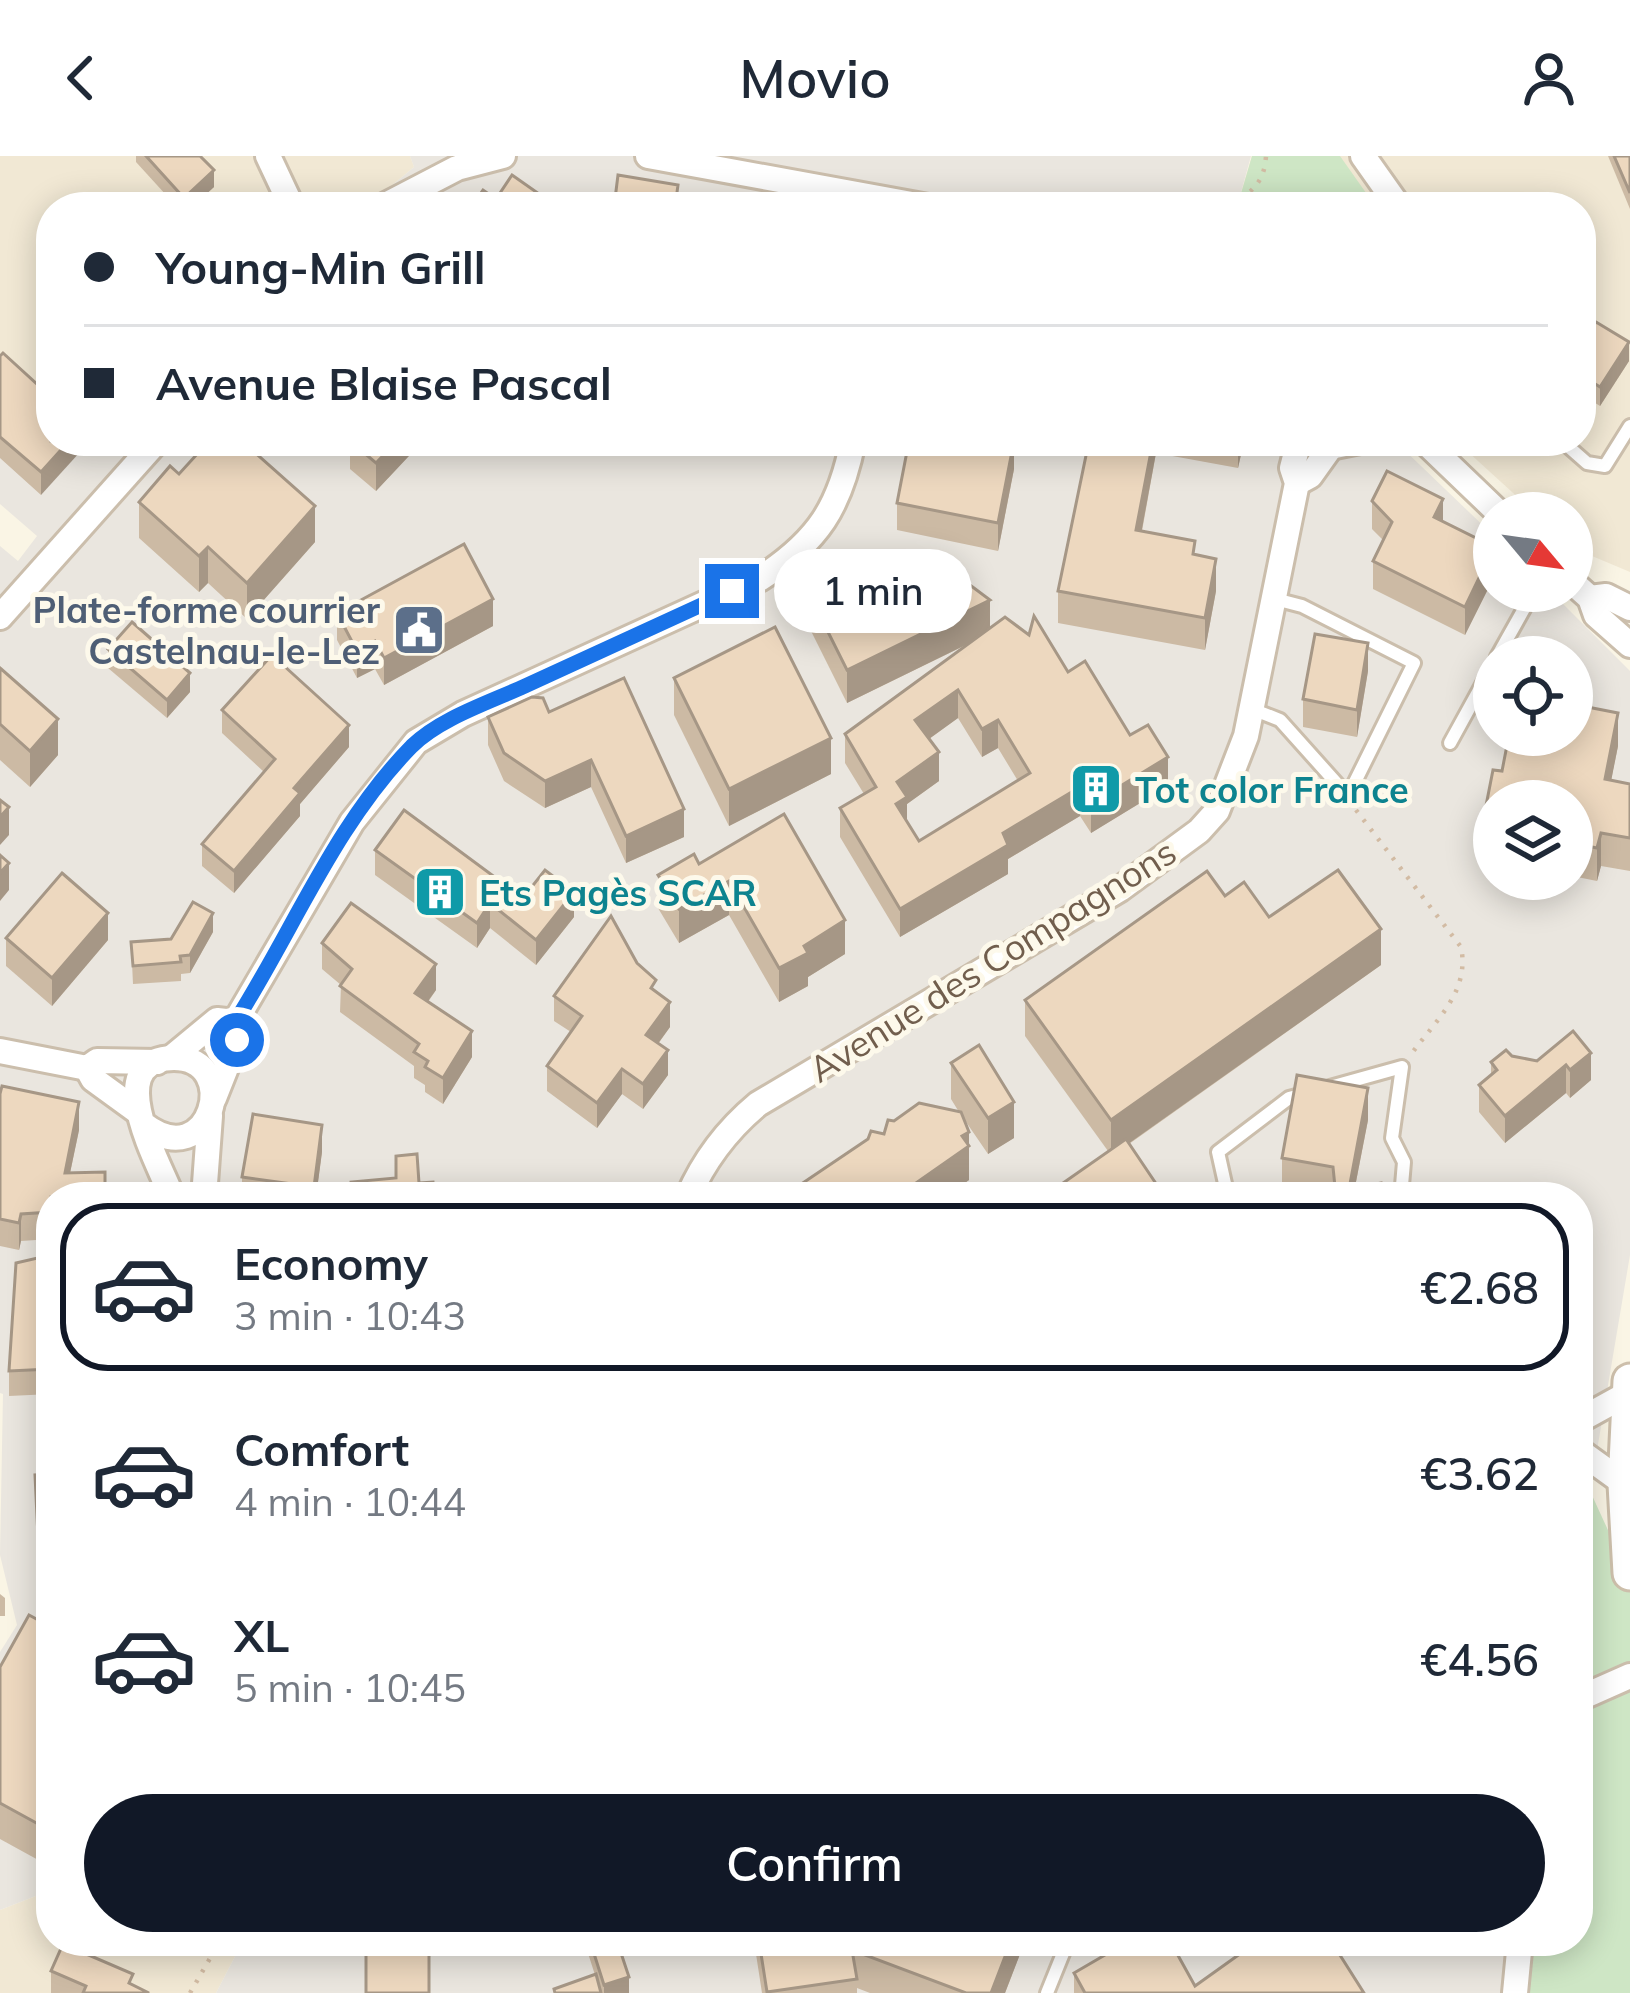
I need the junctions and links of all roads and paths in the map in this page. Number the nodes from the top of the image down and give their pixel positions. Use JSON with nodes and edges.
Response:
{"nodes":[{"id":1,"x":268,"y":156,"type":"edge"},
{"id":2,"x":503,"y":156,"type":"edge"},
{"id":3,"x":648,"y":156,"type":"edge"},
{"id":4,"x":1266,"y":156,"type":"edge"},
{"id":5,"x":1363,"y":156,"type":"edge"},
{"id":6,"x":285,"y":192,"type":"edge"},
{"id":7,"x":409,"y":192,"type":"edge"},
{"id":8,"x":831,"y":192,"type":"edge"},
{"id":9,"x":1252,"y":192,"type":"edge"},
{"id":10,"x":1389,"y":192,"type":"edge"},
{"id":11,"x":1630,"y":426,"type":"edge"},
{"id":12,"x":144,"y":456,"type":"edge"},
{"id":13,"x":850,"y":456,"type":"edge"},
{"id":14,"x":1295,"y":456,"type":"edge"},
{"id":15,"x":1324,"y":456,"type":"edge"},
{"id":16,"x":1440,"y":456,"type":"edge"},
{"id":17,"x":1578,"y":456,"type":"edge"},
{"id":18,"x":1297,"y":483,"type":"junction"},
{"id":19,"x":1477,"y":492,"type":"edge"},
{"id":20,"x":1593,"y":593,"type":"edge"},
{"id":21,"x":1274,"y":599,"type":"junction"},
{"id":22,"x":1630,"y":608,"type":"edge"},
{"id":23,"x":1593,"y":610,"type":"edge"},
{"id":24,"x":0,"y":617,"type":"edge"},
{"id":25,"x":1630,"y":645,"type":"edge"},
{"id":26,"x":1473,"y":701,"type":"edge"},
{"id":27,"x":1252,"y":709,"type":"junction"},
{"id":28,"x":1450,"y":742,"type":"dead end"},
{"id":29,"x":1348,"y":796,"type":"junction"},
{"id":30,"x":235,"y":1022,"type":"junction"},
{"id":31,"x":0,"y":1051,"type":"edge"},
{"id":32,"x":164,"y":1060,"type":"junction"},
{"id":33,"x":1402,"y":1067,"type":"junction"},
{"id":34,"x":87,"y":1068,"type":"junction"},
{"id":35,"x":212,"y":1107,"type":"junction"},
{"id":36,"x":140,"y":1118,"type":"junction"},
{"id":37,"x":166,"y":1182,"type":"edge"},
{"id":38,"x":205,"y":1182,"type":"edge"},
{"id":39,"x":696,"y":1182,"type":"edge"},
{"id":40,"x":1225,"y":1182,"type":"edge"},
{"id":41,"x":1402,"y":1182,"type":"edge"},
{"id":42,"x":1628,"y":1388,"type":"edge"},
{"id":43,"x":1593,"y":1411,"type":"edge"},
{"id":44,"x":1593,"y":1464,"type":"edge"},
{"id":45,"x":1628,"y":1496,"type":"edge"},
{"id":46,"x":1630,"y":1573,"type":"edge"},
{"id":47,"x":1630,"y":1654,"type":"edge"},
{"id":48,"x":1624,"y":1681,"type":"edge"},
{"id":49,"x":1593,"y":1693,"type":"edge"},
{"id":50,"x":211,"y":1956,"type":"edge"},
{"id":51,"x":1062,"y":1956,"type":"edge"},
{"id":52,"x":1519,"y":1956,"type":"edge"},
{"id":53,"x":190,"y":1993,"type":"edge"},
{"id":54,"x":1047,"y":1993,"type":"edge"},
{"id":55,"x":1515,"y":1993,"type":"edge"}],
"edges":[{"from":1,"to":6,"type":"street"},
{"from":2,"to":7,"type":"street"},
{"from":3,"to":8,"type":"street"},
{"from":4,"to":9,"type":"path"},
{"from":5,"to":10,"type":"street"},
{"from":11,"to":17,"type":"lane"},
{"from":12,"to":24,"type":"street"},
{"from":13,"to":30,"type":"street"},
{"from":14,"to":18,"type":"street","name":"Avenue des Compagnons"},
{"from":15,"to":18,"type":"street"},
{"from":16,"to":19,"type":"street"},
{"from":18,"to":21,"type":"street","name":"Avenue des Compagnons"},
{"from":20,"to":22,"type":"street"},
{"from":21,"to":27,"type":"street","name":"Avenue des Compagnons"},
{"from":21,"to":29,"type":"lane"},
{"from":23,"to":25,"type":"street"},
{"from":26,"to":28,"type":"lane"},
{"from":27,"to":29,"type":"lane"},
{"from":27,"to":39,"type":"street","name":"Avenue des Compagnons"},
{"from":29,"to":33,"type":"path"},
{"from":30,"to":32,"type":"street"},
{"from":30,"to":35,"type":"street"},
{"from":31,"to":34,"type":"street"},
{"from":32,"to":34,"type":"street"},
{"from":32,"to":35,"type":"street"},
{"from":32,"to":36,"type":"street"},
{"from":33,"to":40,"type":"lane"},
{"from":33,"to":41,"type":"lane"},
{"from":34,"to":36,"type":"street"},
{"from":35,"to":36,"type":"street"},
{"from":35,"to":38,"type":"street"},
{"from":36,"to":37,"type":"street"},
{"from":42,"to":43,"type":"street"},
{"from":42,"to":45,"type":"street"},
{"from":44,"to":45,"type":"street"},
{"from":45,"to":46,"type":"street"},
{"from":47,"to":48,"type":"street"},
{"from":48,"to":49,"type":"street"},
{"from":50,"to":53,"type":"path"},
{"from":51,"to":54,"type":"lane"},
{"from":52,"to":55,"type":"street"}]}
